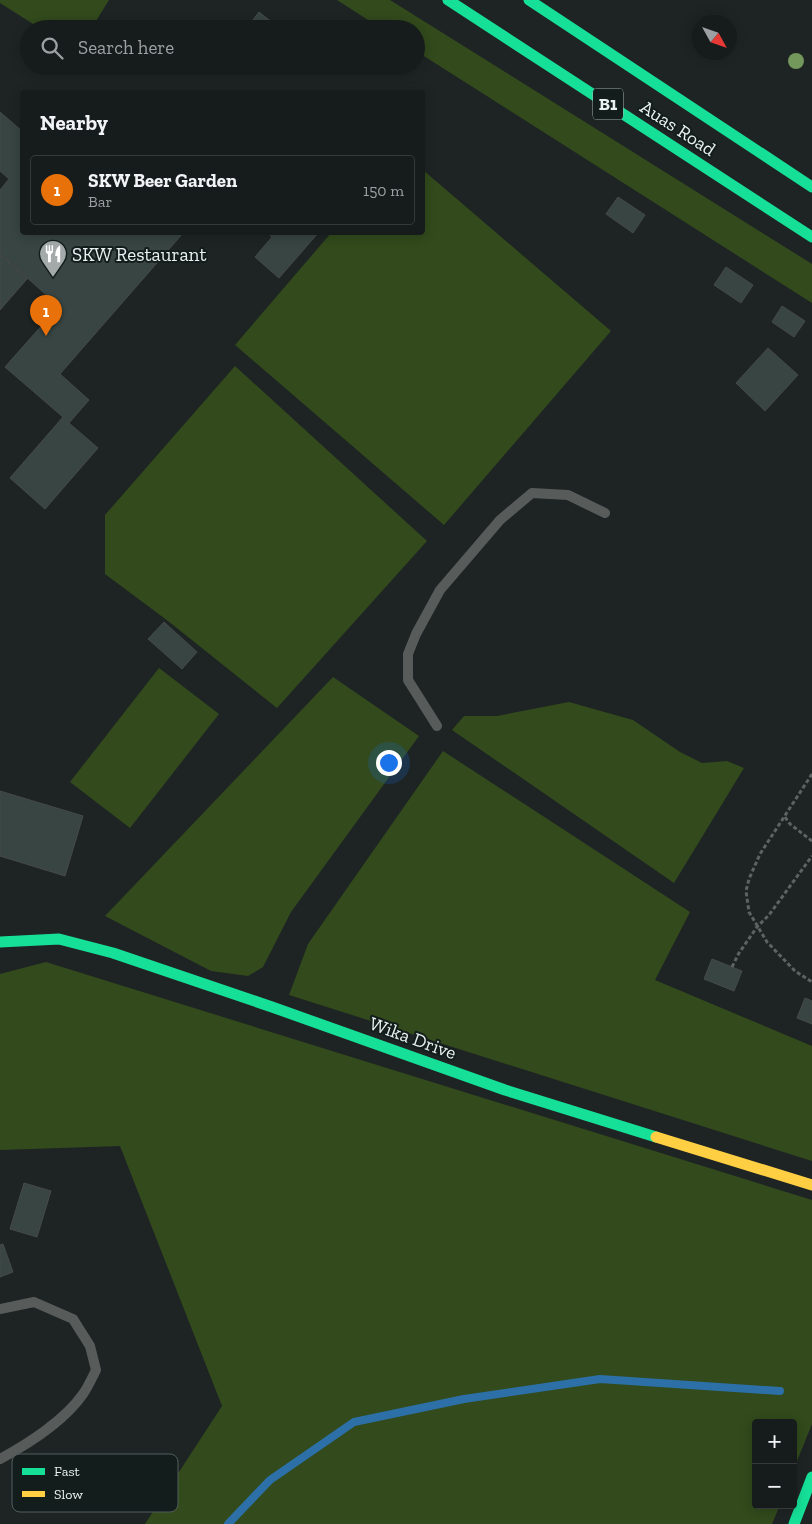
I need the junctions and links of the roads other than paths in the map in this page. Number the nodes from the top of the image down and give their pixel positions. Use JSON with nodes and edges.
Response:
{"nodes":[{"id":1,"x":448,"y":0,"type":"edge"},
{"id":2,"x":529,"y":0,"type":"edge"},
{"id":3,"x":812,"y":187,"type":"edge"},
{"id":4,"x":812,"y":237,"type":"edge"},
{"id":5,"x":605,"y":513,"type":"dead end"},
{"id":6,"x":438,"y":726,"type":"dead end"},
{"id":7,"x":0,"y":938,"type":"edge"},
{"id":8,"x":6,"y":942,"type":"edge"},
{"id":9,"x":812,"y":1185,"type":"edge"},
{"id":10,"x":0,"y":1310,"type":"edge"},
{"id":11,"x":0,"y":1459,"type":"edge"},
{"id":12,"x":812,"y":1477,"type":"edge"},
{"id":13,"x":794,"y":1524,"type":"edge"}],
"edges":[{"from":1,"to":4,"type":"street","name":"Auas Road","number":"B1"},
{"from":2,"to":3,"type":"street","name":"Auas Road","number":"B1"},
{"from":5,"to":6,"type":"lane"},
{"from":7,"to":8,"type":"lane"},
{"from":8,"to":9,"type":"street","name":"Wika Drive"},
{"from":10,"to":11,"type":"lane"},
{"from":12,"to":13,"type":"street"}]}
